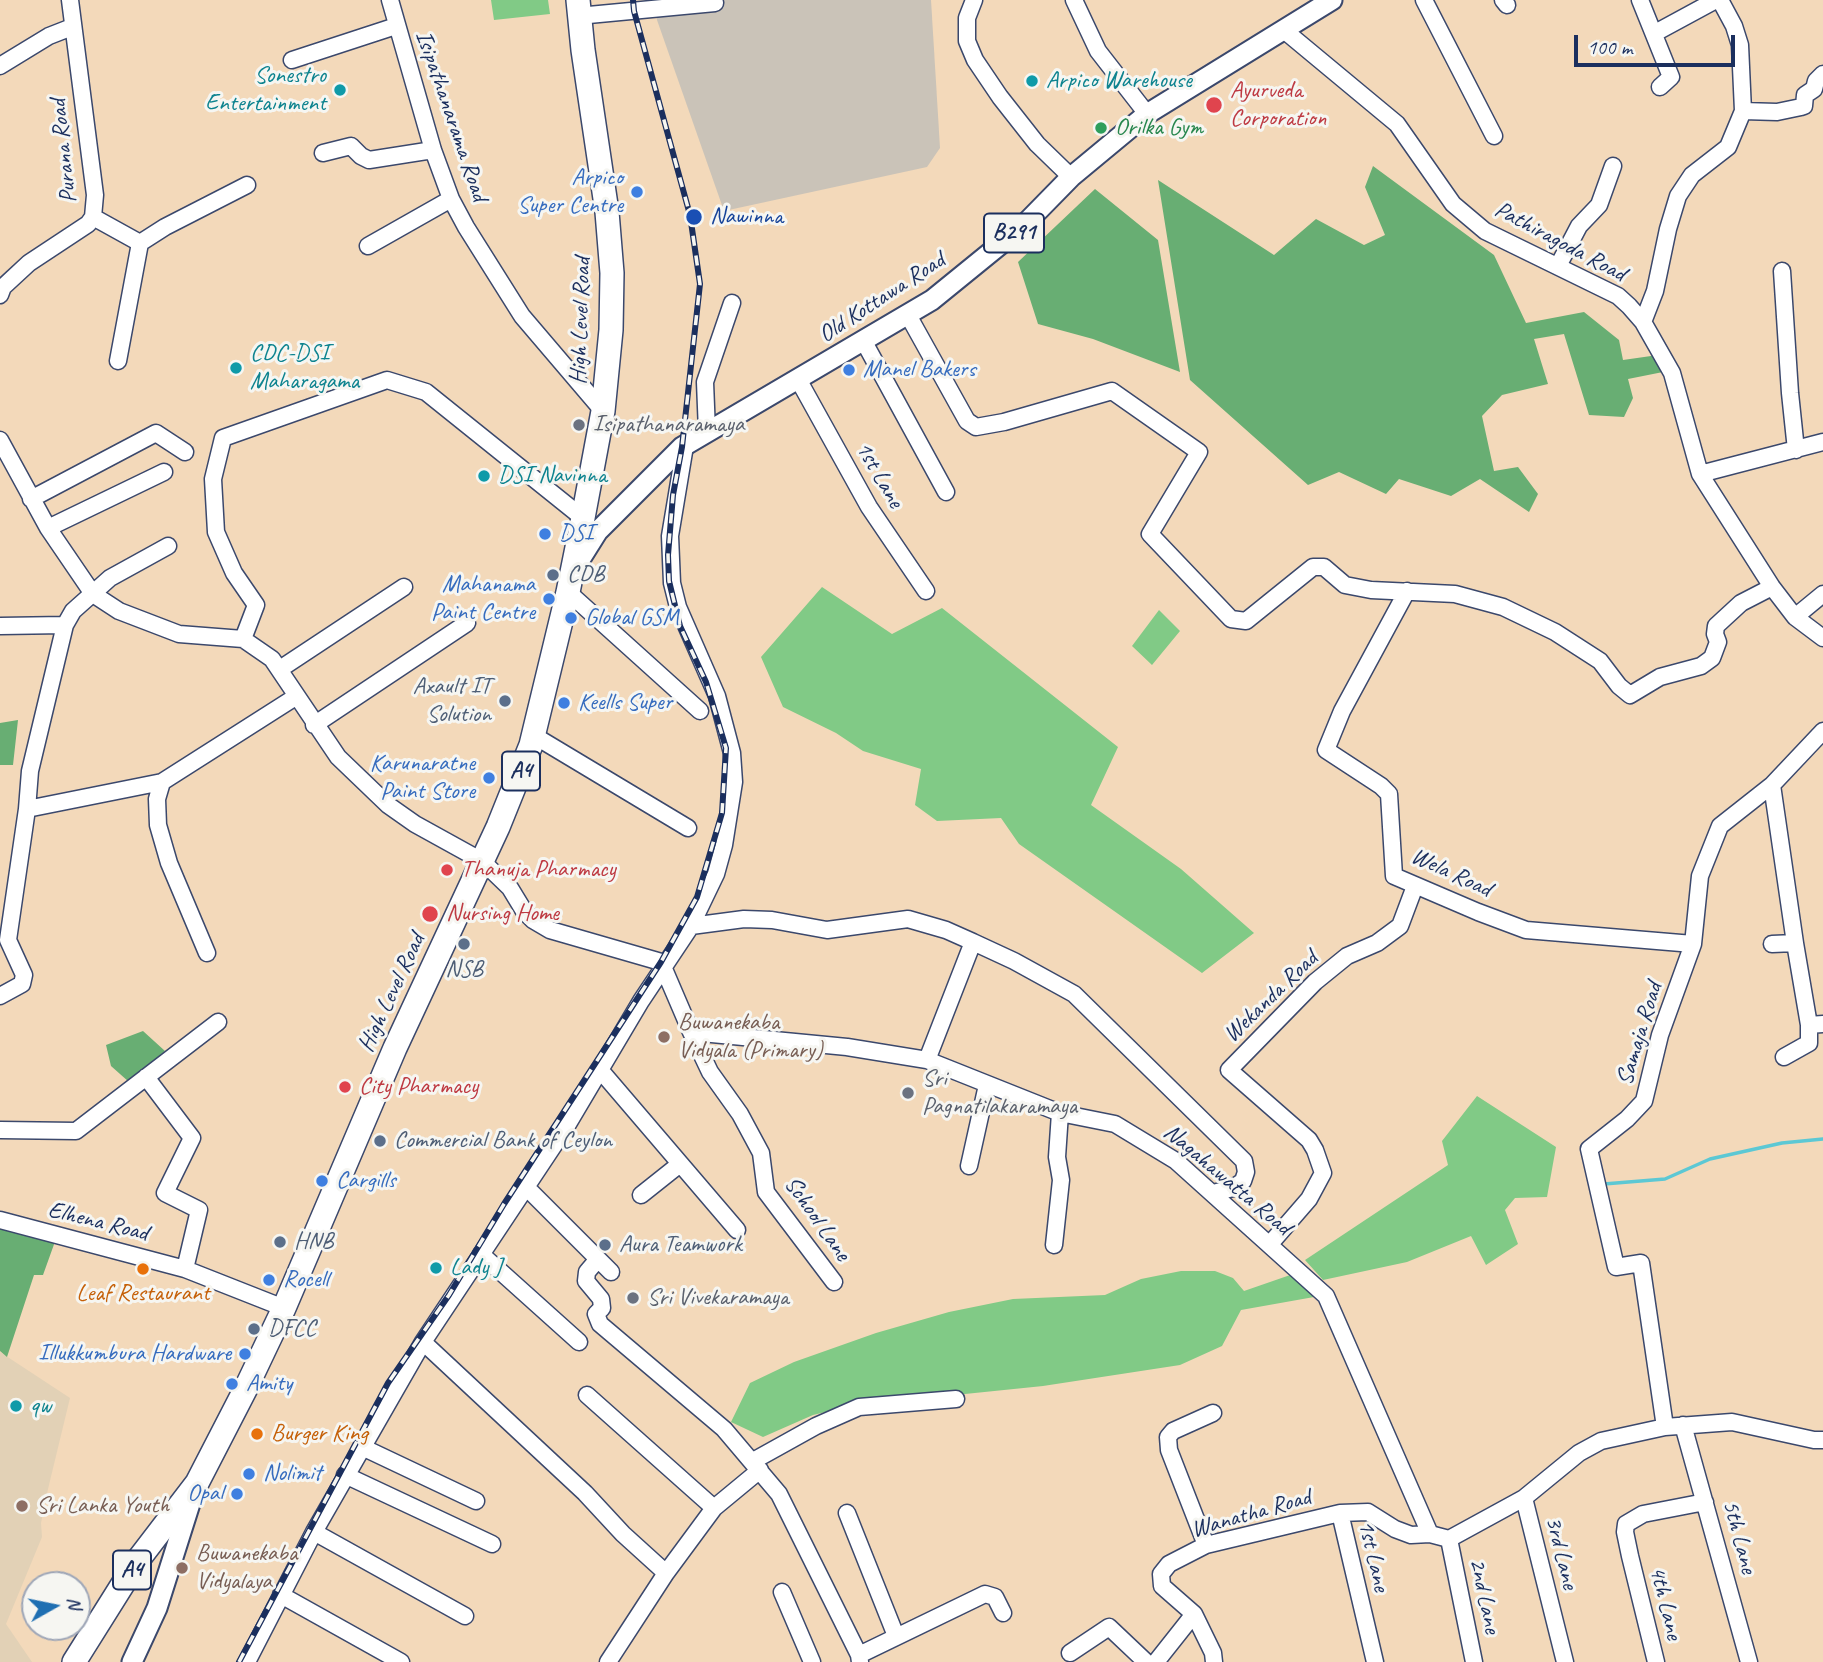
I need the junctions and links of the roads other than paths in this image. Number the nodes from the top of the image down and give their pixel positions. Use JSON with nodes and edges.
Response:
{"nodes":[{"id":1,"x":70,"y":0,"type":"edge"},
{"id":2,"x":390,"y":0,"type":"edge"},
{"id":3,"x":974,"y":0,"type":"edge"},
{"id":4,"x":1074,"y":0,"type":"edge"},
{"id":5,"x":1332,"y":0,"type":"edge"},
{"id":6,"x":1424,"y":0,"type":"edge"},
{"id":7,"x":1640,"y":0,"type":"edge"},
{"id":8,"x":1718,"y":0,"type":"edge"},
{"id":9,"x":715,"y":4,"type":"dead end"},
{"id":10,"x":1312,"y":6,"type":"edge"},
{"id":11,"x":578,"y":8,"type":"edge"},
{"id":12,"x":396,"y":26,"type":"junction"},
{"id":13,"x":72,"y":27,"type":"junction"},
{"id":14,"x":1285,"y":31,"type":"junction"},
{"id":15,"x":1655,"y":33,"type":"junction"},
{"id":16,"x":292,"y":60,"type":"dead end"},
{"id":17,"x":0,"y":66,"type":"edge"},
{"id":18,"x":1823,"y":74,"type":"edge"},
{"id":19,"x":1660,"y":87,"type":"dead end"},
{"id":20,"x":1743,"y":111,"type":"junction"},
{"id":21,"x":1147,"y":114,"type":"junction"},
{"id":22,"x":1494,"y":136,"type":"dead end"},
{"id":23,"x":433,"y":150,"type":"junction"},
{"id":24,"x":323,"y":153,"type":"dead end"},
{"id":25,"x":1613,"y":166,"type":"dead end"},
{"id":26,"x":1070,"y":177,"type":"junction"},
{"id":27,"x":247,"y":185,"type":"dead end"},
{"id":28,"x":451,"y":199,"type":"junction"},
{"id":29,"x":93,"y":217,"type":"junction"},
{"id":30,"x":140,"y":243,"type":"junction"},
{"id":31,"x":368,"y":246,"type":"dead end"},
{"id":32,"x":1558,"y":266,"type":"junction"},
{"id":33,"x":1782,"y":271,"type":"dead end"},
{"id":34,"x":0,"y":295,"type":"edge"},
{"id":35,"x":732,"y":303,"type":"dead end"},
{"id":36,"x":908,"y":315,"type":"junction"},
{"id":37,"x":1643,"y":322,"type":"junction"},
{"id":38,"x":863,"y":340,"type":"junction"},
{"id":39,"x":118,"y":361,"type":"dead end"},
{"id":40,"x":798,"y":379,"type":"junction"},
{"id":41,"x":603,"y":411,"type":"junction"},
{"id":42,"x":707,"y":432,"type":"junction"},
{"id":43,"x":0,"y":440,"type":"edge"},
{"id":44,"x":1823,"y":442,"type":"edge"},
{"id":45,"x":685,"y":446,"type":"junction"},
{"id":46,"x":1796,"y":450,"type":"junction"},
{"id":47,"x":185,"y":453,"type":"dead end"},
{"id":48,"x":164,"y":472,"type":"dead end"},
{"id":49,"x":1700,"y":474,"type":"junction"},
{"id":50,"x":946,"y":492,"type":"dead end"},
{"id":51,"x":31,"y":499,"type":"junction"},
{"id":52,"x":583,"y":518,"type":"junction"},
{"id":53,"x":48,"y":527,"type":"junction"},
{"id":54,"x":168,"y":546,"type":"dead end"},
{"id":55,"x":570,"y":582,"type":"junction"},
{"id":56,"x":404,"y":587,"type":"dead end"},
{"id":57,"x":1772,"y":587,"type":"junction"},
{"id":58,"x":926,"y":591,"type":"dead end"},
{"id":59,"x":1407,"y":591,"type":"junction"},
{"id":60,"x":93,"y":594,"type":"junction"},
{"id":61,"x":1823,"y":594,"type":"edge"},
{"id":62,"x":1794,"y":617,"type":"junction"},
{"id":63,"x":467,"y":623,"type":"dead end"},
{"id":64,"x":65,"y":625,"type":"junction"},
{"id":65,"x":0,"y":626,"type":"edge"},
{"id":66,"x":1823,"y":638,"type":"edge"},
{"id":67,"x":243,"y":639,"type":"junction"},
{"id":68,"x":280,"y":669,"type":"junction"},
{"id":69,"x":297,"y":696,"type":"junction"},
{"id":70,"x":700,"y":711,"type":"dead end"},
{"id":71,"x":314,"y":725,"type":"junction"},
{"id":72,"x":1823,"y":731,"type":"edge"},
{"id":73,"x":533,"y":735,"type":"junction"},
{"id":74,"x":162,"y":782,"type":"junction"},
{"id":75,"x":1772,"y":785,"type":"junction"},
{"id":76,"x":27,"y":809,"type":"junction"},
{"id":77,"x":688,"y":828,"type":"dead end"},
{"id":78,"x":482,"y":861,"type":"junction"},
{"id":79,"x":1415,"y":886,"type":"junction"},
{"id":80,"x":691,"y":926,"type":"junction"},
{"id":81,"x":973,"y":942,"type":"junction"},
{"id":82,"x":1795,"y":943,"type":"junction"},
{"id":83,"x":1693,"y":944,"type":"junction"},
{"id":84,"x":1772,"y":944,"type":"dead end"},
{"id":85,"x":207,"y":953,"type":"dead end"},
{"id":86,"x":663,"y":967,"type":"junction"},
{"id":87,"x":0,"y":996,"type":"edge"},
{"id":88,"x":218,"y":1022,"type":"dead end"},
{"id":89,"x":1816,"y":1025,"type":"edge"},
{"id":90,"x":691,"y":1032,"type":"junction"},
{"id":91,"x":1784,"y":1057,"type":"dead end"},
{"id":92,"x":926,"y":1060,"type":"junction"},
{"id":93,"x":601,"y":1071,"type":"junction"},
{"id":94,"x":146,"y":1077,"type":"junction"},
{"id":95,"x":987,"y":1085,"type":"junction"},
{"id":96,"x":1060,"y":1113,"type":"junction"},
{"id":97,"x":0,"y":1130,"type":"edge"},
{"id":98,"x":680,"y":1164,"type":"junction"},
{"id":99,"x":969,"y":1166,"type":"dead end"},
{"id":100,"x":526,"y":1186,"type":"junction"},
{"id":101,"x":1213,"y":1193,"type":"junction"},
{"id":102,"x":641,"y":1195,"type":"dead end"},
{"id":103,"x":0,"y":1220,"type":"edge"},
{"id":104,"x":737,"y":1230,"type":"dead end"},
{"id":105,"x":1270,"y":1244,"type":"junction"},
{"id":106,"x":1054,"y":1245,"type":"dead end"},
{"id":107,"x":481,"y":1254,"type":"junction"},
{"id":108,"x":598,"y":1259,"type":"junction"},
{"id":109,"x":186,"y":1269,"type":"junction"},
{"id":110,"x":611,"y":1272,"type":"dead end"},
{"id":111,"x":834,"y":1282,"type":"dead end"},
{"id":112,"x":284,"y":1308,"type":"junction"},
{"id":113,"x":423,"y":1342,"type":"junction"},
{"id":114,"x":579,"y":1342,"type":"dead end"},
{"id":115,"x":587,"y":1395,"type":"dead end"},
{"id":116,"x":956,"y":1399,"type":"dead end"},
{"id":117,"x":1213,"y":1413,"type":"dead end"},
{"id":118,"x":1683,"y":1425,"type":"junction"},
{"id":119,"x":1665,"y":1427,"type":"junction"},
{"id":120,"x":1823,"y":1440,"type":"edge"},
{"id":121,"x":362,"y":1447,"type":"junction"},
{"id":122,"x":757,"y":1465,"type":"junction"},
{"id":123,"x":345,"y":1475,"type":"junction"},
{"id":124,"x":197,"y":1483,"type":"junction"},
{"id":125,"x":1524,"y":1498,"type":"junction"},
{"id":126,"x":476,"y":1501,"type":"dead end"},
{"id":127,"x":1705,"y":1502,"type":"junction"},
{"id":128,"x":714,"y":1508,"type":"junction"},
{"id":129,"x":847,"y":1513,"type":"dead end"},
{"id":130,"x":1340,"y":1513,"type":"junction"},
{"id":131,"x":314,"y":1531,"type":"junction"},
{"id":132,"x":1430,"y":1534,"type":"junction"},
{"id":133,"x":1449,"y":1539,"type":"junction"},
{"id":134,"x":492,"y":1544,"type":"dead end"},
{"id":135,"x":1206,"y":1545,"type":"junction"},
{"id":136,"x":666,"y":1573,"type":"junction"},
{"id":137,"x":782,"y":1592,"type":"dead end"},
{"id":138,"x":281,"y":1595,"type":"junction"},
{"id":139,"x":1003,"y":1613,"type":"dead end"},
{"id":140,"x":1194,"y":1614,"type":"junction"},
{"id":141,"x":465,"y":1616,"type":"dead end"},
{"id":142,"x":896,"y":1636,"type":"junction"},
{"id":143,"x":1070,"y":1653,"type":"dead end"},
{"id":144,"x":859,"y":1658,"type":"edge"},
{"id":145,"x":74,"y":1662,"type":"edge"},
{"id":146,"x":132,"y":1662,"type":"edge"},
{"id":147,"x":247,"y":1662,"type":"edge"},
{"id":148,"x":401,"y":1662,"type":"edge"},
{"id":149,"x":608,"y":1662,"type":"edge"},
{"id":150,"x":813,"y":1662,"type":"edge"},
{"id":151,"x":1146,"y":1662,"type":"edge"},
{"id":152,"x":1156,"y":1662,"type":"edge"},
{"id":153,"x":1214,"y":1662,"type":"edge"},
{"id":154,"x":1374,"y":1662,"type":"edge"},
{"id":155,"x":1474,"y":1662,"type":"edge"},
{"id":156,"x":1564,"y":1662,"type":"edge"},
{"id":157,"x":1656,"y":1662,"type":"edge"},
{"id":158,"x":1749,"y":1662,"type":"edge"}],
"edges":[{"from":1,"to":13,"type":"street","name":"Purana Road"},
{"from":2,"to":12,"type":"street","name":"Isipathanarama Road"},
{"from":3,"to":26,"type":"street"},
{"from":4,"to":21,"type":"street"},
{"from":5,"to":10,"type":"main road","name":"Old Kottawa Road","number":"B291"},
{"from":6,"to":22,"type":"street"},
{"from":7,"to":15,"type":"street"},
{"from":8,"to":15,"type":"street"},
{"from":8,"to":20,"type":"street"},
{"from":9,"to":11,"type":"street"},
{"from":10,"to":14,"type":"main road","name":"Old Kottawa Road","number":"B291"},
{"from":11,"to":41,"type":"highway","name":"High Level Road","number":"A4"},
{"from":12,"to":16,"type":"street"},
{"from":12,"to":23,"type":"street","name":"Isipathanarama Road"},
{"from":13,"to":17,"type":"street"},
{"from":13,"to":29,"type":"street","name":"Purana Road"},
{"from":14,"to":21,"type":"main road","name":"Old Kottawa Road","number":"B291"},
{"from":14,"to":32,"type":"street","name":"Pathiragoda Road"},
{"from":15,"to":19,"type":"street"},
{"from":18,"to":20,"type":"street"},
{"from":20,"to":37,"type":"street"},
{"from":21,"to":26,"type":"main road","name":"Old Kottawa Road","number":"B291"},
{"from":23,"to":24,"type":"street"},
{"from":23,"to":28,"type":"street","name":"Isipathanarama Road"},
{"from":25,"to":32,"type":"street"},
{"from":26,"to":36,"type":"main road","name":"Old Kottawa Road","number":"B291"},
{"from":27,"to":30,"type":"street"},
{"from":28,"to":31,"type":"street"},
{"from":28,"to":41,"type":"street","name":"Isipathanarama Road"},
{"from":29,"to":30,"type":"street"},
{"from":29,"to":34,"type":"street","name":"Purana Road"},
{"from":30,"to":39,"type":"street"},
{"from":32,"to":37,"type":"street","name":"Pathiragoda Road"},
{"from":33,"to":46,"type":"street"},
{"from":35,"to":42,"type":"street"},
{"from":36,"to":38,"type":"main road","name":"Old Kottawa Road","number":"B291"},
{"from":36,"to":59,"type":"street"},
{"from":37,"to":49,"type":"street","name":"Pathiragoda Road"},
{"from":38,"to":40,"type":"main road","name":"Old Kottawa Road","number":"B291"},
{"from":38,"to":50,"type":"street"},
{"from":40,"to":42,"type":"main road","name":"Old Kottawa Road","number":"B291"},
{"from":40,"to":58,"type":"street","name":"1st Lane"},
{"from":41,"to":52,"type":"highway","name":"High Level Road","number":"A4"},
{"from":42,"to":45,"type":"main road","name":"Old Kottawa Road","number":"B291"},
{"from":43,"to":51,"type":"street"},
{"from":44,"to":46,"type":"street"},
{"from":45,"to":55,"type":"main road","name":"Old Kottawa Road","number":"B291"},
{"from":45,"to":80,"type":"street"},
{"from":46,"to":49,"type":"street"},
{"from":47,"to":51,"type":"street"},
{"from":48,"to":53,"type":"street"},
{"from":49,"to":57,"type":"street","name":"Pathiragoda Road"},
{"from":51,"to":53,"type":"street"},
{"from":52,"to":55,"type":"highway","name":"High Level Road","number":"A4"},
{"from":52,"to":67,"type":"street"},
{"from":53,"to":60,"type":"street"},
{"from":54,"to":60,"type":"street"},
{"from":55,"to":70,"type":"street"},
{"from":55,"to":73,"type":"highway","name":"High Level Road","number":"A4"},
{"from":56,"to":68,"type":"street"},
{"from":57,"to":59,"type":"street"},
{"from":57,"to":62,"type":"street","name":"Pathiragoda Road"},
{"from":59,"to":79,"type":"street","name":"Wela Road"},
{"from":60,"to":64,"type":"street"},
{"from":60,"to":67,"type":"street"},
{"from":61,"to":62,"type":"street"},
{"from":62,"to":66,"type":"street","name":"Pathiragoda Road"},
{"from":63,"to":71,"type":"street"},
{"from":64,"to":65,"type":"street"},
{"from":64,"to":76,"type":"street"},
{"from":67,"to":68,"type":"street"},
{"from":68,"to":69,"type":"street"},
{"from":69,"to":71,"type":"street"},
{"from":69,"to":74,"type":"street"},
{"from":71,"to":78,"type":"street"},
{"from":72,"to":75,"type":"street","name":"Samaja Road"},
{"from":73,"to":77,"type":"street"},
{"from":73,"to":78,"type":"highway","name":"High Level Road","number":"A4"},
{"from":74,"to":76,"type":"street"},
{"from":74,"to":85,"type":"street"},
{"from":75,"to":82,"type":"street"},
{"from":75,"to":83,"type":"street","name":"Samaja Road"},
{"from":76,"to":87,"type":"street"},
{"from":78,"to":86,"type":"street"},
{"from":78,"to":112,"type":"highway","name":"High Level Road","number":"A4"},
{"from":79,"to":83,"type":"street","name":"Wela Road"},
{"from":79,"to":105,"type":"street","name":"Wekanda Road"},
{"from":80,"to":81,"type":"street"},
{"from":80,"to":86,"type":"street"},
{"from":81,"to":92,"type":"street"},
{"from":81,"to":101,"type":"street"},
{"from":82,"to":84,"type":"street"},
{"from":82,"to":89,"type":"street"},
{"from":83,"to":119,"type":"street","name":"Samaja Road"},
{"from":86,"to":90,"type":"street"},
{"from":86,"to":93,"type":"street"},
{"from":88,"to":94,"type":"street"},
{"from":89,"to":91,"type":"street"},
{"from":90,"to":92,"type":"street","name":"Nagahawatta Road"},
{"from":90,"to":111,"type":"street","name":"School Lane"},
{"from":92,"to":95,"type":"street","name":"Nagahawatta Road"},
{"from":93,"to":98,"type":"street"},
{"from":93,"to":100,"type":"street"},
{"from":94,"to":97,"type":"street"},
{"from":94,"to":109,"type":"street","name":"Elhena Road"},
{"from":95,"to":96,"type":"street","name":"Nagahawatta Road"},
{"from":95,"to":99,"type":"street"},
{"from":96,"to":101,"type":"street","name":"Nagahawatta Road"},
{"from":96,"to":106,"type":"street"},
{"from":98,"to":102,"type":"street"},
{"from":98,"to":104,"type":"street"},
{"from":100,"to":107,"type":"street"},
{"from":100,"to":108,"type":"street"},
{"from":101,"to":105,"type":"street","name":"Nagahawatta Road"},
{"from":103,"to":109,"type":"street","name":"Elhena Road"},
{"from":105,"to":132,"type":"street","name":"Nagahawatta Road"},
{"from":107,"to":113,"type":"street"},
{"from":107,"to":114,"type":"street"},
{"from":108,"to":110,"type":"street"},
{"from":108,"to":122,"type":"street"},
{"from":109,"to":112,"type":"street","name":"Elhena Road"},
{"from":112,"to":124,"type":"highway","name":"High Level Road","number":"A4"},
{"from":113,"to":121,"type":"street"},
{"from":113,"to":136,"type":"street"},
{"from":115,"to":128,"type":"street"},
{"from":116,"to":122,"type":"street"},
{"from":117,"to":135,"type":"street"},
{"from":118,"to":119,"type":"street"},
{"from":118,"to":120,"type":"street"},
{"from":118,"to":127,"type":"street","name":"5th Lane"},
{"from":119,"to":125,"type":"street"},
{"from":121,"to":123,"type":"street"},
{"from":121,"to":126,"type":"street"},
{"from":122,"to":128,"type":"street"},
{"from":122,"to":144,"type":"street"},
{"from":123,"to":131,"type":"street"},
{"from":123,"to":134,"type":"street"},
{"from":124,"to":145,"type":"highway","name":"High Level Road","number":"A4"},
{"from":124,"to":146,"type":"main road"},
{"from":125,"to":133,"type":"street","name":"3rd Lane"},
{"from":125,"to":156,"type":"street","name":"3rd Lane"},
{"from":127,"to":157,"type":"street","name":"4th Lane"},
{"from":127,"to":158,"type":"street","name":"5th Lane"},
{"from":128,"to":136,"type":"street"},
{"from":129,"to":142,"type":"street"},
{"from":130,"to":132,"type":"street","name":"1st Lane"},
{"from":130,"to":135,"type":"street","name":"Wanatha Road"},
{"from":130,"to":154,"type":"street","name":"1st Lane"},
{"from":131,"to":138,"type":"street"},
{"from":131,"to":141,"type":"street"},
{"from":132,"to":133,"type":"street"},
{"from":133,"to":155,"type":"street","name":"2nd Lane"},
{"from":135,"to":140,"type":"street","name":"Wanatha Road"},
{"from":136,"to":149,"type":"street"},
{"from":137,"to":150,"type":"street"},
{"from":138,"to":147,"type":"street"},
{"from":138,"to":148,"type":"street"},
{"from":139,"to":142,"type":"street"},
{"from":140,"to":152,"type":"street"},
{"from":140,"to":153,"type":"street","name":"Wanatha Road"},
{"from":142,"to":144,"type":"street"},
{"from":143,"to":151,"type":"street"}]}
